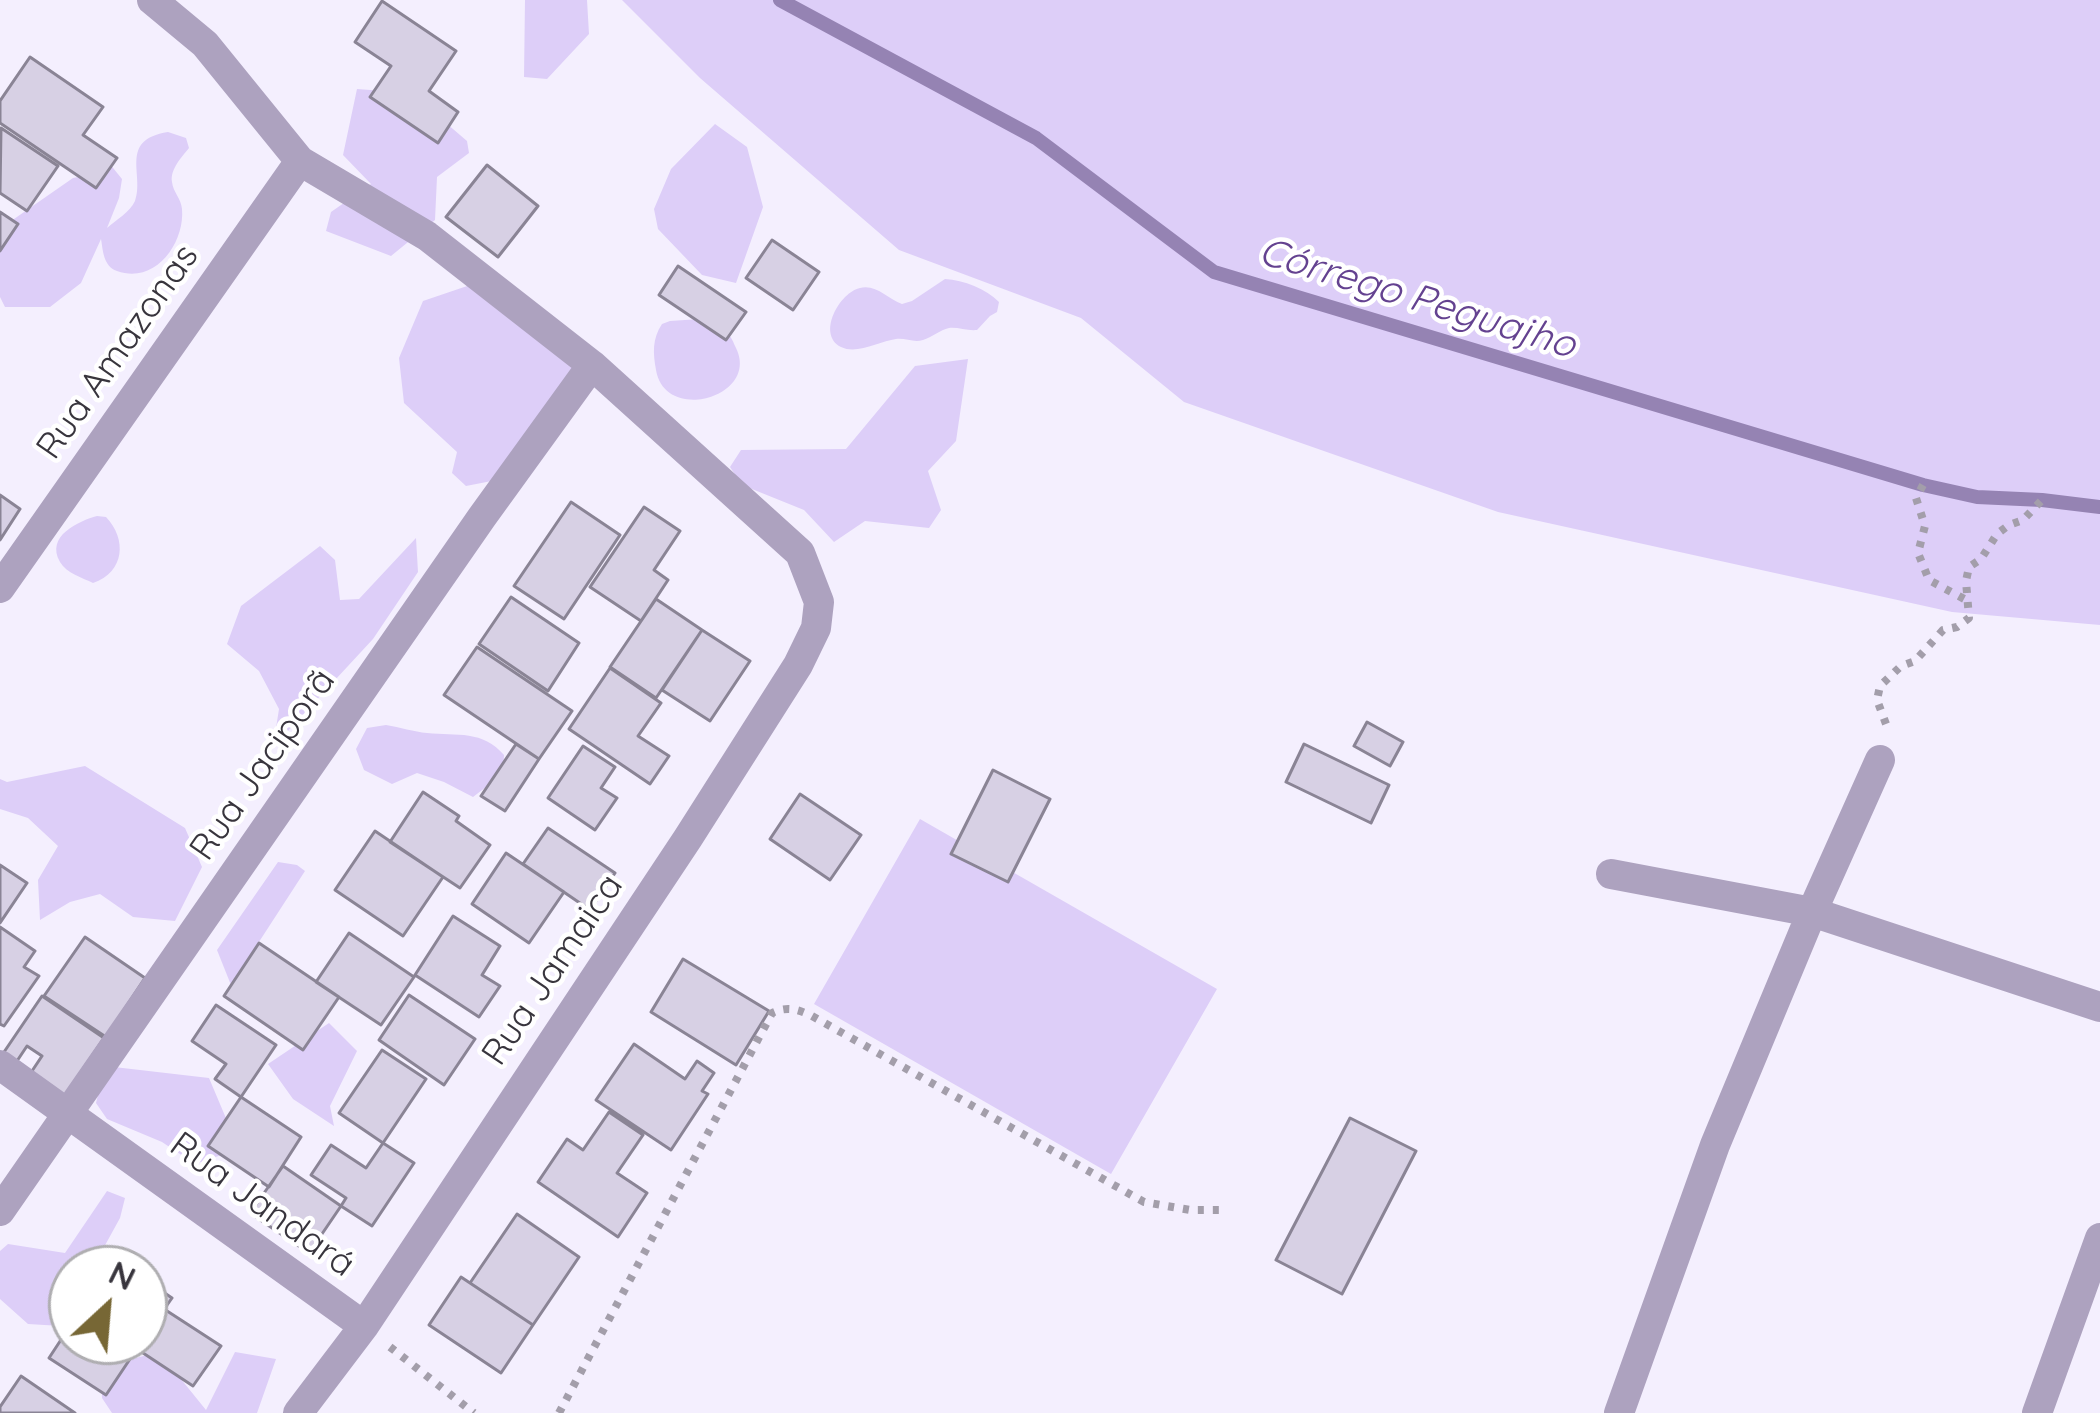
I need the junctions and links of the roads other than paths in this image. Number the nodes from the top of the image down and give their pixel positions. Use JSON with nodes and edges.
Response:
{"nodes":[{"id":1,"x":152,"y":0,"type":"edge"},
{"id":2,"x":300,"y":161,"type":"junction"},
{"id":3,"x":592,"y":365,"type":"junction"},
{"id":4,"x":0,"y":588,"type":"edge"},
{"id":5,"x":1880,"y":760,"type":"road end"},
{"id":6,"x":1611,"y":874,"type":"dead end"},
{"id":7,"x":1812,"y":912,"type":"junction"},
{"id":8,"x":2100,"y":1007,"type":"edge"},
{"id":9,"x":0,"y":1065,"type":"edge"},
{"id":10,"x":68,"y":1114,"type":"junction"},
{"id":11,"x":0,"y":1210,"type":"edge"},
{"id":12,"x":2100,"y":1238,"type":"edge"},
{"id":13,"x":364,"y":1325,"type":"junction"},
{"id":14,"x":298,"y":1413,"type":"edge"},
{"id":15,"x":1619,"y":1413,"type":"edge"},
{"id":16,"x":2037,"y":1413,"type":"edge"}],
"edges":[{"from":1,"to":2,"type":"street"},
{"from":2,"to":3,"type":"street"},
{"from":2,"to":4,"type":"street","name":"Rua Amazonas"},
{"from":3,"to":10,"type":"street","name":"Rua Jaciporã"},
{"from":3,"to":13,"type":"street","name":"Rua Jamaica"},
{"from":5,"to":7,"type":"street"},
{"from":6,"to":7,"type":"street"},
{"from":7,"to":8,"type":"street"},
{"from":7,"to":15,"type":"street"},
{"from":9,"to":10,"type":"street","name":"Rua Jandará"},
{"from":10,"to":11,"type":"street","name":"Rua Jaciporã"},
{"from":10,"to":13,"type":"street","name":"Rua Jandará"},
{"from":12,"to":16,"type":"street"},
{"from":13,"to":14,"type":"street","name":"Rua Jamaica"}]}
